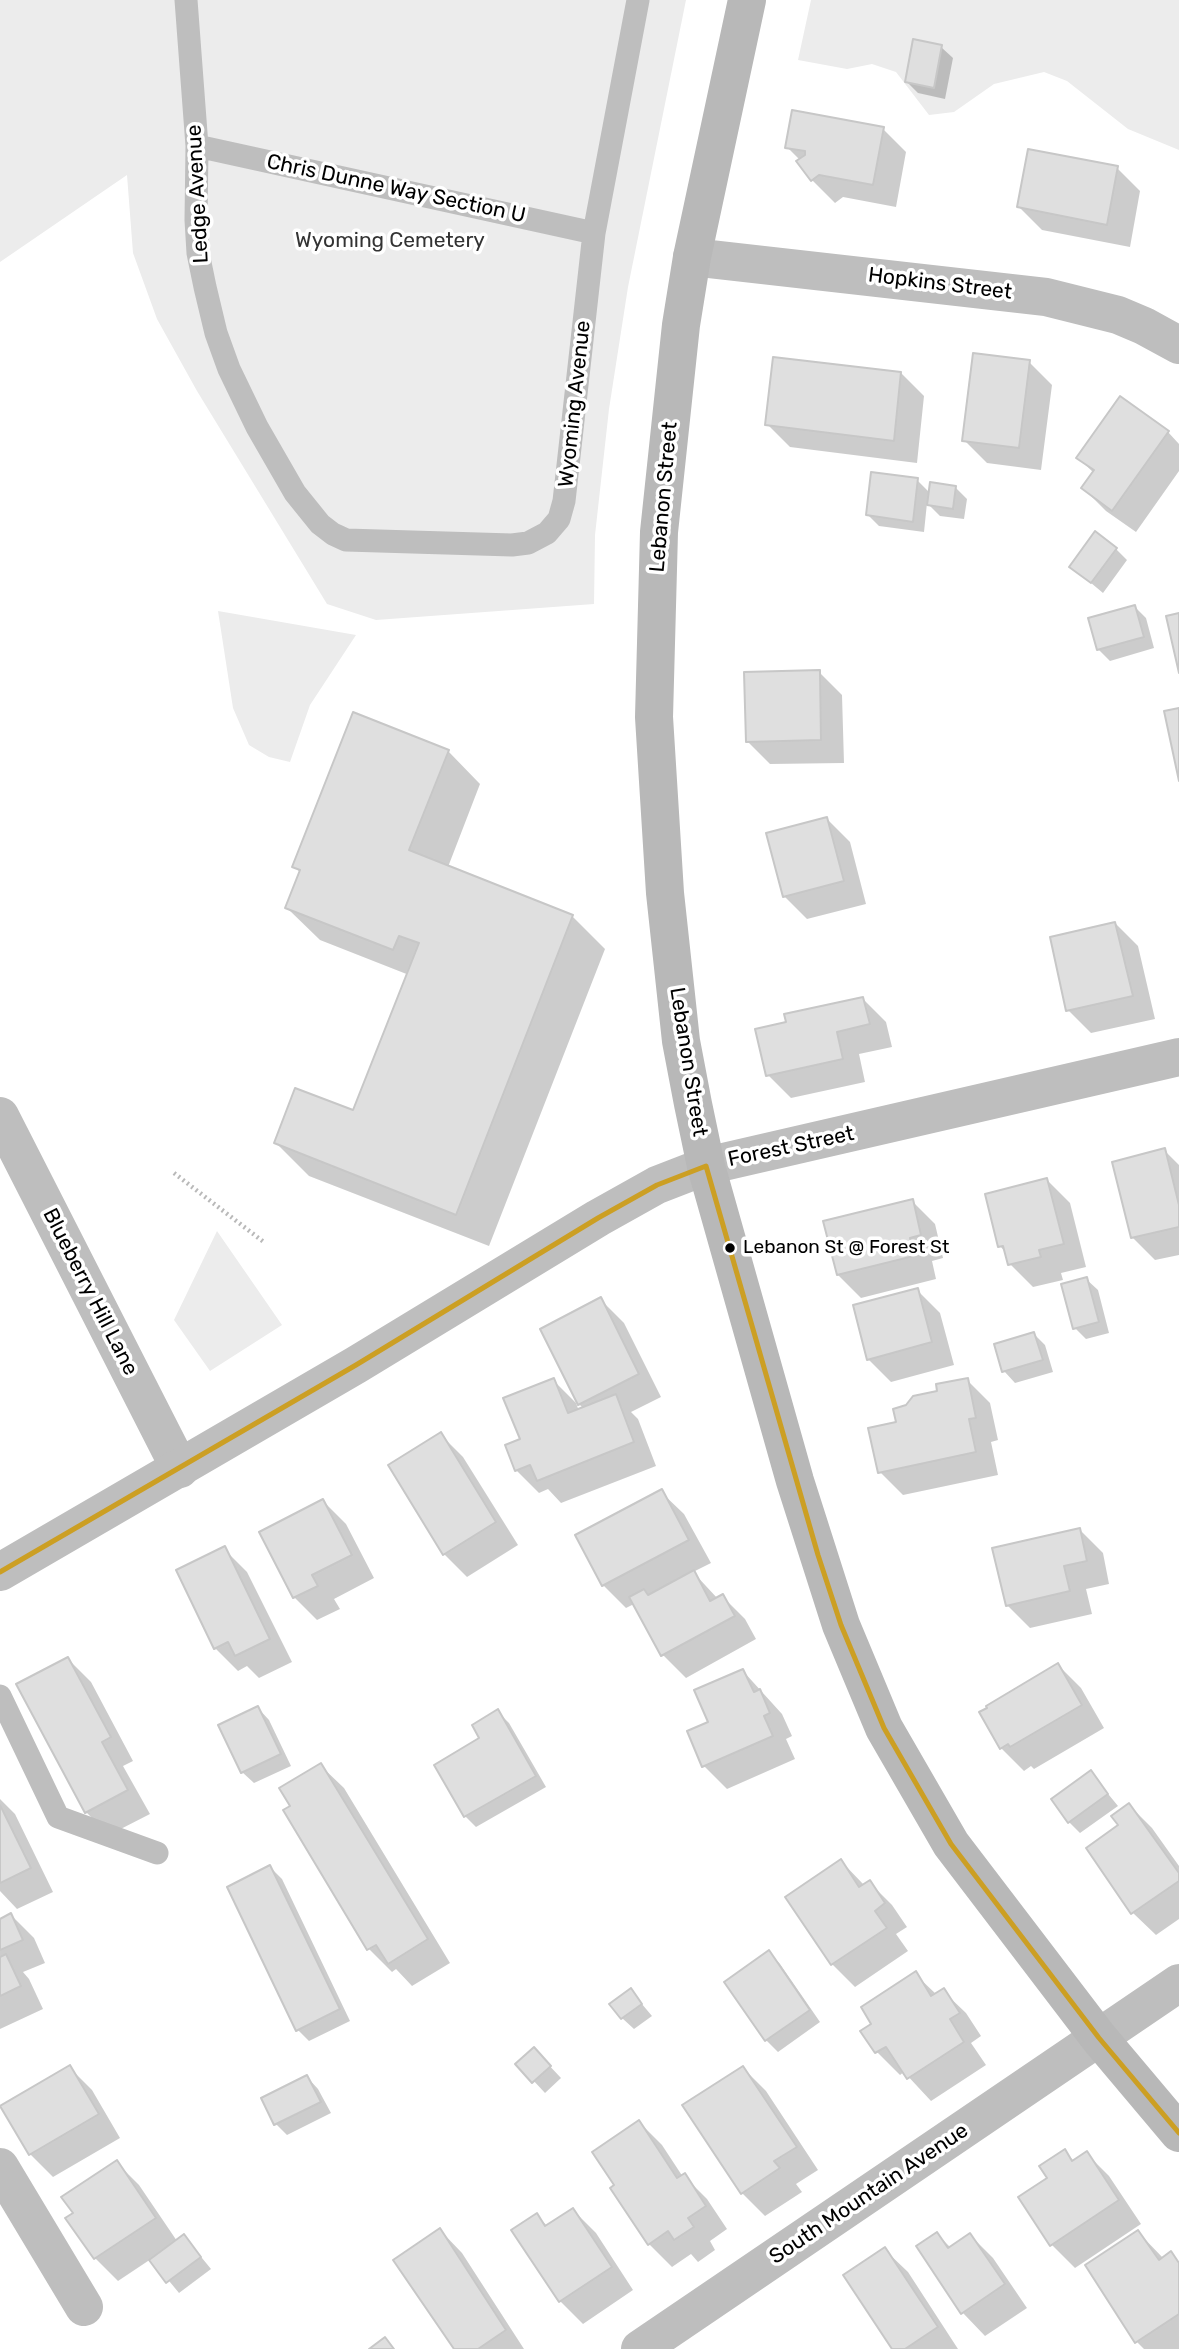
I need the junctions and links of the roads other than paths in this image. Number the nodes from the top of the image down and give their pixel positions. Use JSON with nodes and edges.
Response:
{"nodes":[{"id":1,"x":186,"y":0,"type":"edge"},
{"id":2,"x":638,"y":0,"type":"edge"},
{"id":3,"x":747,"y":0,"type":"edge"},
{"id":4,"x":197,"y":146,"type":"junction"},
{"id":5,"x":594,"y":233,"type":"junction"},
{"id":6,"x":692,"y":257,"type":"junction"},
{"id":7,"x":1179,"y":345,"type":"edge"},
{"id":8,"x":295,"y":493,"type":"joint"},
{"id":9,"x":1179,"y":1057,"type":"edge"},
{"id":10,"x":0,"y":1116,"type":"edge"},
{"id":11,"x":706,"y":1166,"type":"junction"},
{"id":12,"x":180,"y":1469,"type":"junction"},
{"id":13,"x":0,"y":1572,"type":"edge"},
{"id":14,"x":0,"y":1696,"type":"edge"},
{"id":15,"x":157,"y":1853,"type":"dead end"},
{"id":16,"x":1179,"y":1983,"type":"edge"},
{"id":17,"x":1099,"y":2038,"type":"junction"},
{"id":18,"x":1179,"y":2133,"type":"edge"},
{"id":19,"x":0,"y":2167,"type":"edge"},
{"id":20,"x":84,"y":2307,"type":"dead end"},
{"id":21,"x":640,"y":2349,"type":"edge"}],
"edges":[{"from":1,"to":4,"type":"lane","name":"Ledge Avenue"},
{"from":2,"to":5,"type":"lane","name":"Wyoming Avenue"},
{"from":3,"to":6,"type":"main road","name":"Lebanon Street"},
{"from":4,"to":5,"type":"lane","name":"Chris Dunne Way Section U"},
{"from":4,"to":8,"type":"lane","name":"Ledge Avenue"},
{"from":5,"to":8,"type":"lane","name":"Wyoming Avenue"},
{"from":6,"to":7,"type":"street","name":"Hopkins Street"},
{"from":6,"to":11,"type":"main road","name":"Lebanon Street"},
{"from":9,"to":11,"type":"street","name":"Forest Street"},
{"from":10,"to":12,"type":"street","name":"Blueberry Hill Lane"},
{"from":11,"to":12,"type":"street","name":"Forest Street"},
{"from":11,"to":17,"type":"main road","name":"Lebanon Street"},
{"from":12,"to":13,"type":"street","name":"Forest Street"},
{"from":14,"to":15,"type":"lane"},
{"from":16,"to":17,"type":"street","name":"South Mountain Avenue"},
{"from":17,"to":18,"type":"main road","name":"Lebanon Street"},
{"from":17,"to":21,"type":"street","name":"South Mountain Avenue"},
{"from":19,"to":20,"type":"street"}]}
